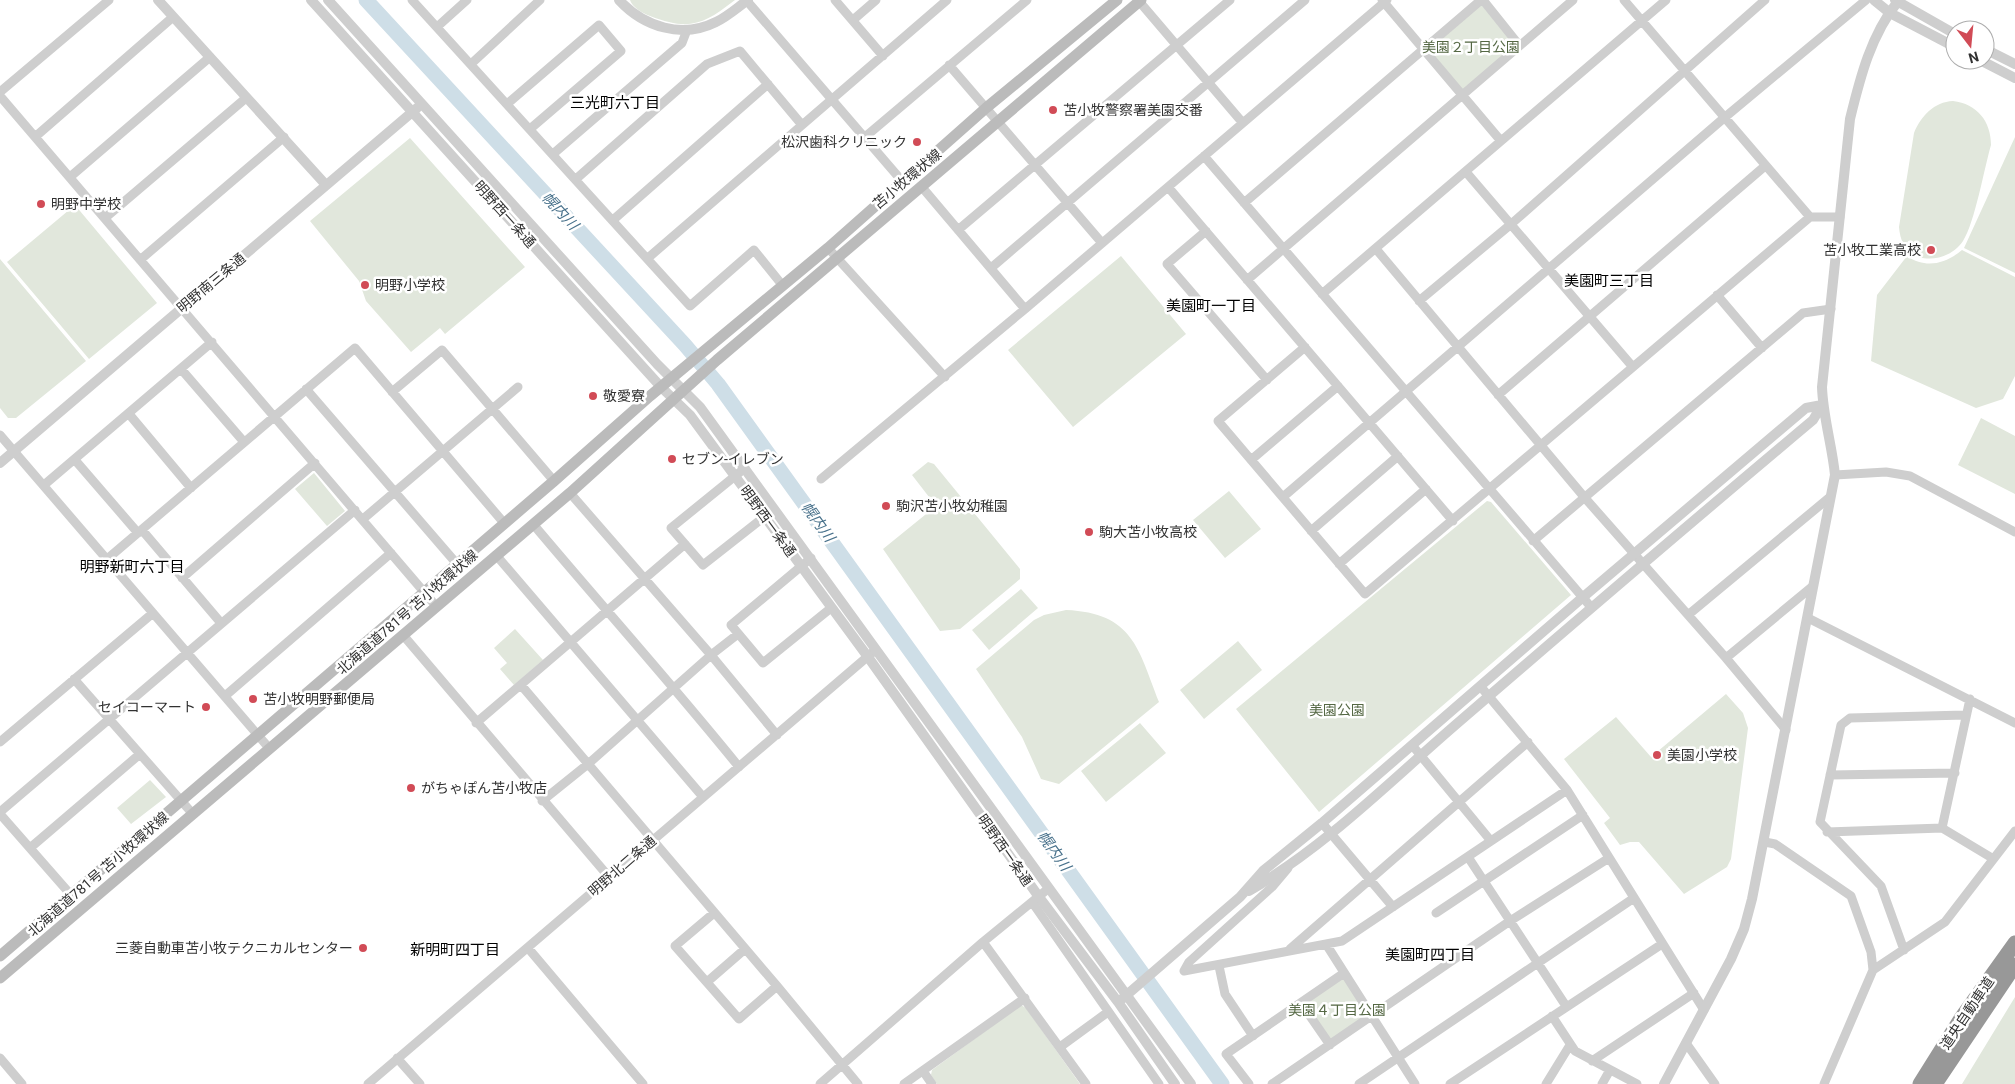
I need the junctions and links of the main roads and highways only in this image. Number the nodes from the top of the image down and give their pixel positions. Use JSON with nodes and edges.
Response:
{"nodes":[{"id":1,"x":1117,"y":0,"type":"edge"},
{"id":2,"x":1140,"y":1,"type":"edge"},
{"id":3,"x":682,"y":368,"type":"joint"},
{"id":4,"x":693,"y":381,"type":"joint"},
{"id":5,"x":2015,"y":943,"type":"edge"},
{"id":6,"x":0,"y":956,"type":"edge"},
{"id":7,"x":2015,"y":965,"type":"edge"},
{"id":8,"x":0,"y":978,"type":"edge"},
{"id":9,"x":1920,"y":1084,"type":"edge"},
{"id":10,"x":1935,"y":1084,"type":"edge"}],
"edges":[{"from":1,"to":3,"type":"main road","name":"苫小牧環状線"},
{"from":2,"to":4,"type":"main road","name":"苫小牧環状線"},
{"from":3,"to":6,"type":"main road","name":"北海道道781号 苫小牧環状線"},
{"from":4,"to":8,"type":"main road","name":"北海道道781号 苫小牧環状線"},
{"from":5,"to":9,"type":"highway","name":"道央自動車道"},
{"from":7,"to":10,"type":"highway","name":"道央自動車道"}]}
